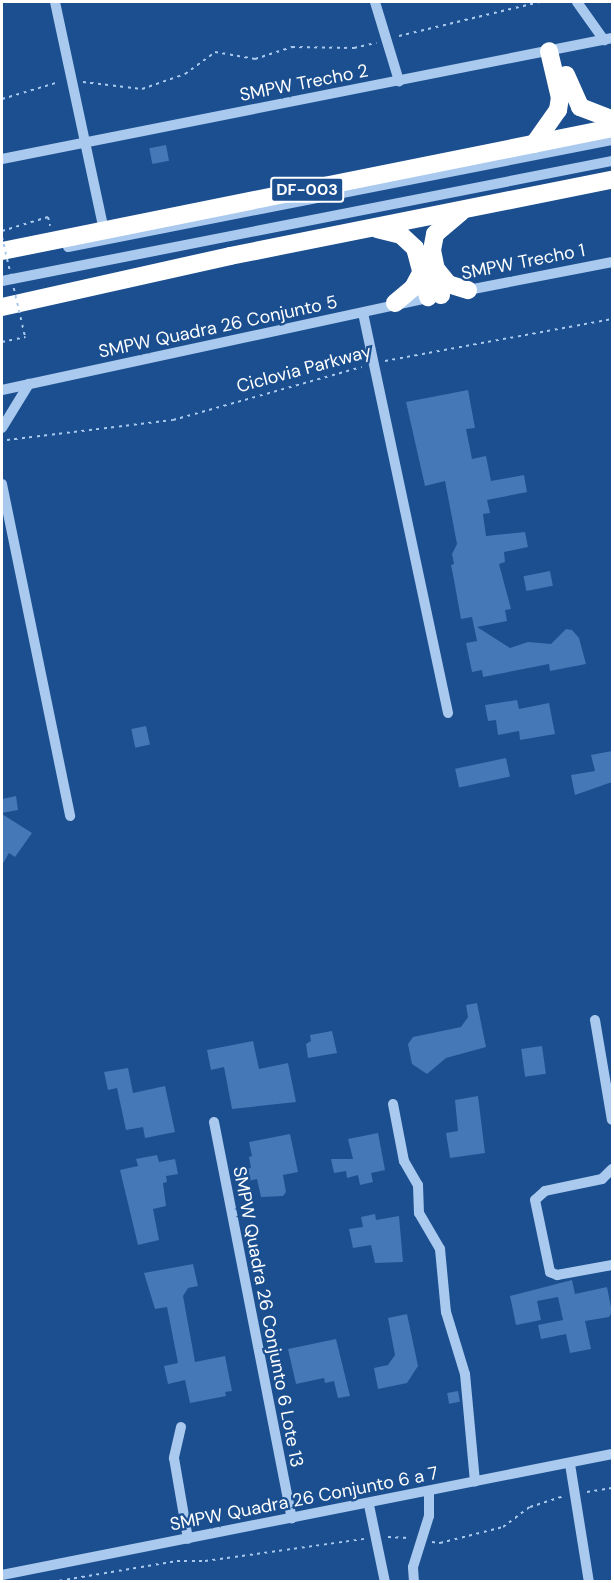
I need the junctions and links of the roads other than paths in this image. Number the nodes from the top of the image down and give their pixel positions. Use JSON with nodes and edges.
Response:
{"nodes":[{"id":1,"x":55,"y":2,"type":"edge"},
{"id":2,"x":375,"y":2,"type":"edge"},
{"id":3,"x":577,"y":2,"type":"edge"},
{"id":4,"x":608,"y":39,"type":"edge"},
{"id":5,"x":554,"y":50,"type":"junction"},
{"id":6,"x":399,"y":81,"type":"junction"},
{"id":7,"x":612,"y":119,"type":"edge"},
{"id":8,"x":612,"y":128,"type":"edge"},
{"id":9,"x":612,"y":140,"type":"edge"},
{"id":10,"x":87,"y":142,"type":"junction"},
{"id":11,"x":534,"y":144,"type":"junction"},
{"id":12,"x":2,"y":159,"type":"edge"},
{"id":13,"x":612,"y":161,"type":"edge"},
{"id":14,"x":612,"y":180,"type":"edge"},
{"id":15,"x":468,"y":207,"type":"junction"},
{"id":16,"x":375,"y":228,"type":"junction"},
{"id":17,"x":104,"y":231,"type":"junction"},
{"id":18,"x":2,"y":251,"type":"edge"},
{"id":19,"x":2,"y":259,"type":"edge"},
{"id":20,"x":612,"y":262,"type":"edge"},
{"id":21,"x":429,"y":269,"type":"junction"},
{"id":22,"x":2,"y":281,"type":"edge"},
{"id":23,"x":468,"y":290,"type":"junction"},
{"id":24,"x":434,"y":296,"type":"junction"},
{"id":25,"x":395,"y":303,"type":"junction"},
{"id":26,"x":2,"y":307,"type":"edge"},
{"id":27,"x":363,"y":313,"type":"junction"},
{"id":28,"x":29,"y":384,"type":"junction"},
{"id":29,"x":2,"y":390,"type":"edge"},
{"id":30,"x":2,"y":428,"type":"edge"},
{"id":31,"x":2,"y":484,"type":"edge"},
{"id":32,"x":447,"y":713,"type":"dead end"},
{"id":33,"x":70,"y":816,"type":"dead end"},
{"id":34,"x":595,"y":1020,"type":"dead end"},
{"id":35,"x":393,"y":1104,"type":"dead end"},
{"id":36,"x":612,"y":1120,"type":"edge"},
{"id":37,"x":214,"y":1122,"type":"dead end"},
{"id":38,"x":612,"y":1168,"type":"edge"},
{"id":39,"x":612,"y":1265,"type":"edge"},
{"id":40,"x":181,"y":1427,"type":"dead end"},
{"id":41,"x":612,"y":1454,"type":"edge"},
{"id":42,"x":570,"y":1464,"type":"junction"},
{"id":43,"x":475,"y":1482,"type":"junction"},
{"id":44,"x":429,"y":1492,"type":"junction"},
{"id":45,"x":369,"y":1505,"type":"junction"},
{"id":46,"x":292,"y":1518,"type":"junction"},
{"id":47,"x":188,"y":1539,"type":"junction"},
{"id":48,"x":2,"y":1575,"type":"edge"},
{"id":49,"x":385,"y":1581,"type":"edge"},
{"id":50,"x":414,"y":1581,"type":"edge"},
{"id":51,"x":590,"y":1581,"type":"edge"}],
"edges":[{"from":1,"to":10,"type":"street"},
{"from":2,"to":6,"type":"street"},
{"from":3,"to":4,"type":"street"},
{"from":4,"to":5,"type":"street","name":"SMPW Trecho 2"},
{"from":5,"to":6,"type":"street","name":"SMPW Trecho 2"},
{"from":5,"to":7,"type":"highway"},
{"from":5,"to":11,"type":"highway"},
{"from":6,"to":10,"type":"street","name":"SMPW Trecho 2"},
{"from":8,"to":11,"type":"highway","number":"DF-003"},
{"from":9,"to":19,"type":"street"},
{"from":10,"to":12,"type":"street","name":"SMPW Trecho 2"},
{"from":10,"to":17,"type":"street"},
{"from":11,"to":17,"type":"highway","number":"DF-003"},
{"from":13,"to":22,"type":"street"},
{"from":14,"to":15,"type":"highway"},
{"from":15,"to":16,"type":"highway"},
{"from":15,"to":21,"type":"highway"},
{"from":16,"to":21,"type":"highway"},
{"from":16,"to":26,"type":"highway"},
{"from":17,"to":18,"type":"highway","number":"DF-003"},
{"from":20,"to":23,"type":"street","name":"SMPW Trecho 1"},
{"from":21,"to":23,"type":"highway"},
{"from":21,"to":24,"type":"highway"},
{"from":21,"to":25,"type":"highway"},
{"from":23,"to":24,"type":"street","name":"SMPW Trecho 1"},
{"from":24,"to":25,"type":"street","name":"SMPW Quadra 26 Conjunto 5"},
{"from":25,"to":27,"type":"street","name":"SMPW Quadra 26 Conjunto 5"},
{"from":27,"to":28,"type":"street","name":"SMPW Quadra 26 Conjunto 5"},
{"from":27,"to":32,"type":"street"},
{"from":28,"to":29,"type":"street","name":"SMPW Quadra 26 Conjunto 5"},
{"from":28,"to":30,"type":"street"},
{"from":31,"to":33,"type":"street"},
{"from":34,"to":36,"type":"street"},
{"from":35,"to":43,"type":"street"},
{"from":37,"to":46,"type":"street","name":"SMPW Quadra 26 Conjunto 6 Lote 13"},
{"from":38,"to":39,"type":"street"},
{"from":40,"to":47,"type":"street"},
{"from":41,"to":42,"type":"street","name":"SMPW Quadra 26 Conjunto 6 a 7"},
{"from":42,"to":43,"type":"street","name":"SMPW Quadra 26 Conjunto 6 a 7"},
{"from":42,"to":51,"type":"street"},
{"from":43,"to":44,"type":"street","name":"SMPW Quadra 26 Conjunto 6 a 7"},
{"from":44,"to":45,"type":"street","name":"SMPW Quadra 26 Conjunto 6 a 7"},
{"from":44,"to":50,"type":"street"},
{"from":45,"to":46,"type":"street","name":"SMPW Quadra 26 Conjunto 6 a 7"},
{"from":45,"to":49,"type":"street"},
{"from":46,"to":47,"type":"street","name":"SMPW Quadra 26 Conjunto 6 a 7"},
{"from":47,"to":48,"type":"street","name":"SMPW Quadra 26 Conjunto 6 a 7"}]}
